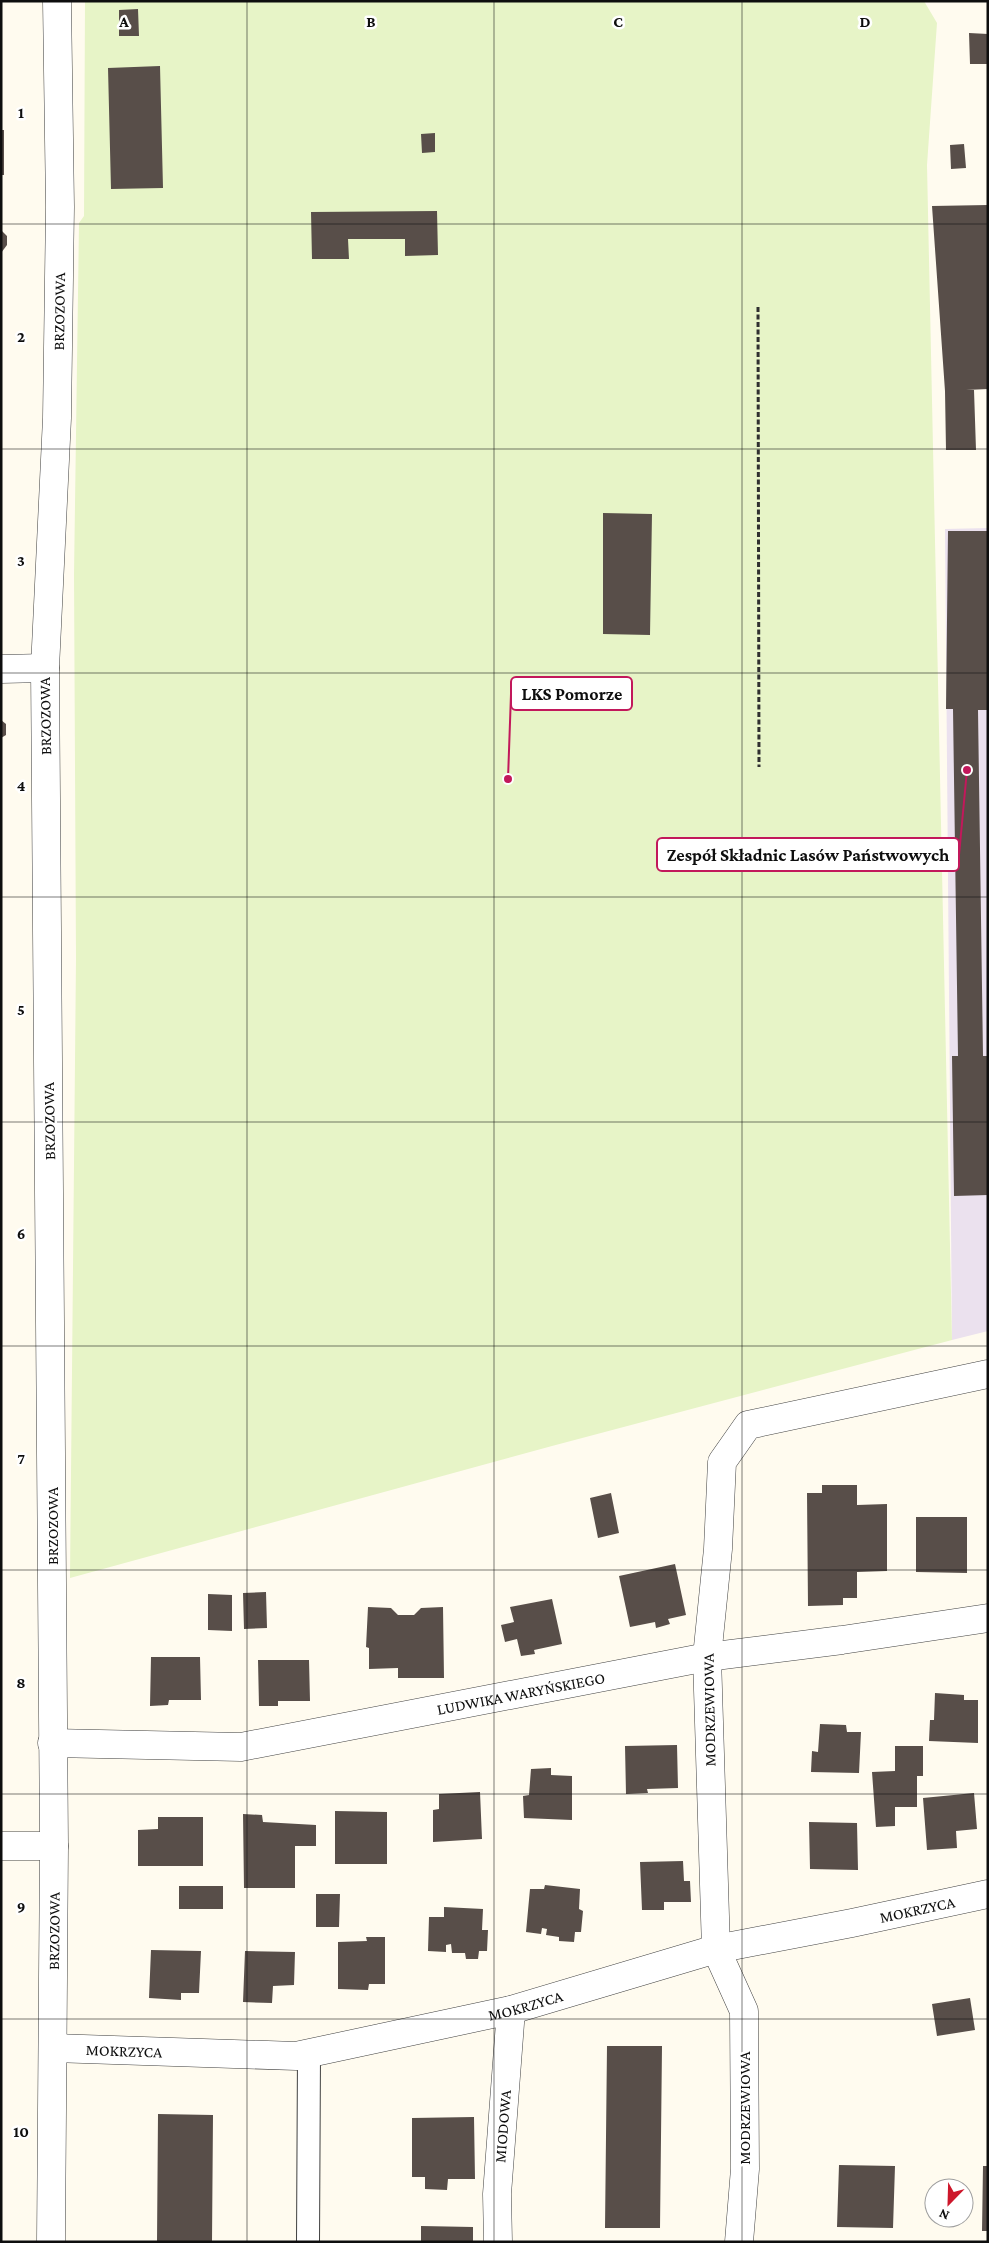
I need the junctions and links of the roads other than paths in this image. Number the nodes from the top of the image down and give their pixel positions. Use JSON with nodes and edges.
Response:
{"nodes":[{"id":1,"x":57,"y":1,"type":"edge"},
{"id":2,"x":44,"y":668,"type":"junction"},
{"id":3,"x":1,"y":669,"type":"edge"},
{"id":4,"x":988,"y":1374,"type":"edge"},
{"id":5,"x":988,"y":1618,"type":"edge"},
{"id":6,"x":707,"y":1657,"type":"junction"},
{"id":7,"x":52,"y":1743,"type":"junction"},
{"id":8,"x":1,"y":1846,"type":"edge"},
{"id":9,"x":54,"y":1846,"type":"junction"},
{"id":10,"x":988,"y":1894,"type":"edge"},
{"id":11,"x":716,"y":1949,"type":"junction"},
{"id":12,"x":511,"y":2010,"type":"junction"},
{"id":13,"x":53,"y":2048,"type":"junction"},
{"id":14,"x":310,"y":2053,"type":"junction"},
{"id":15,"x":50,"y":2242,"type":"edge"},
{"id":16,"x":308,"y":2242,"type":"edge"},
{"id":17,"x":498,"y":2242,"type":"edge"},
{"id":18,"x":739,"y":2242,"type":"edge"}],
"edges":[{"from":1,"to":2,"type":"street","name":"BRZOZOWA"},
{"from":2,"to":3,"type":"street"},
{"from":2,"to":7,"type":"street","name":"BRZOZOWA"},
{"from":4,"to":6,"type":"street","name":"MODRZEWIOWA"},
{"from":5,"to":6,"type":"street","name":"LUDWIKA WARYŃSKIEGO"},
{"from":6,"to":7,"type":"street","name":"LUDWIKA WARYŃSKIEGO"},
{"from":6,"to":11,"type":"street","name":"MODRZEWIOWA"},
{"from":7,"to":9,"type":"street","name":"BRZOZOWA"},
{"from":8,"to":9,"type":"street"},
{"from":9,"to":13,"type":"street","name":"BRZOZOWA"},
{"from":10,"to":11,"type":"street","name":"MOKRZYCA"},
{"from":11,"to":12,"type":"street","name":"MOKRZYCA"},
{"from":11,"to":18,"type":"street","name":"MODRZEWIOWA"},
{"from":12,"to":14,"type":"street","name":"MOKRZYCA"},
{"from":12,"to":17,"type":"street","name":"MIODOWA"},
{"from":13,"to":14,"type":"street","name":"MOKRZYCA"},
{"from":13,"to":15,"type":"street","name":"BRZOZOWA"},
{"from":14,"to":16,"type":"street"}]}
